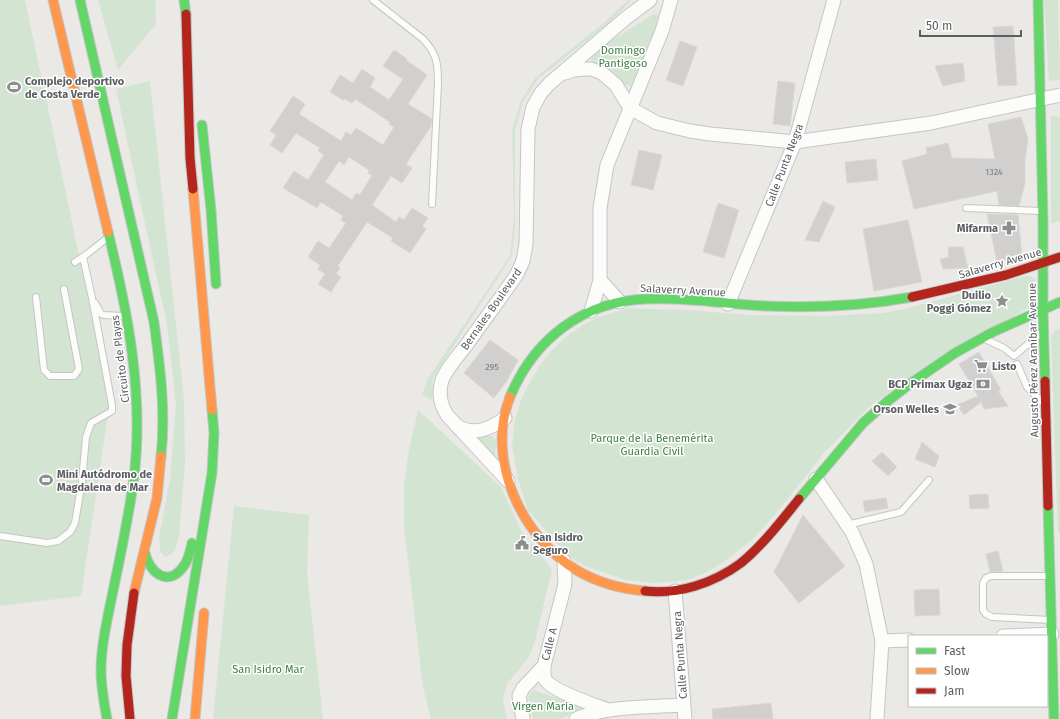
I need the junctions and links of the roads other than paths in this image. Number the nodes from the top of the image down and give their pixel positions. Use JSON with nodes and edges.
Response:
{"nodes":[{"id":1,"x":53,"y":0,"type":"edge"},
{"id":2,"x":80,"y":0,"type":"edge"},
{"id":3,"x":184,"y":0,"type":"edge"},
{"id":4,"x":373,"y":0,"type":"edge"},
{"id":5,"x":650,"y":0,"type":"edge"},
{"id":6,"x":671,"y":0,"type":"edge"},
{"id":7,"x":834,"y":0,"type":"edge"},
{"id":8,"x":1038,"y":0,"type":"edge"},
{"id":9,"x":186,"y":14,"type":"junction"},
{"id":10,"x":560,"y":75,"type":"junction"},
{"id":11,"x":198,"y":89,"type":"dead end"},
{"id":12,"x":1060,"y":95,"type":"edge"},
{"id":13,"x":1041,"y":99,"type":"junction"},
{"id":14,"x":630,"y":108,"type":"junction"},
{"id":15,"x":201,"y":119,"type":"dead end"},
{"id":16,"x":795,"y":142,"type":"junction"},
{"id":17,"x":190,"y":158,"type":"junction"},
{"id":18,"x":432,"y":204,"type":"dead end"},
{"id":19,"x":966,"y":208,"type":"dead end"},
{"id":20,"x":1042,"y":211,"type":"junction"},
{"id":21,"x":185,"y":212,"type":"dead end"},
{"id":22,"x":109,"y":236,"type":"junction"},
{"id":23,"x":83,"y":257,"type":"junction"},
{"id":24,"x":1060,"y":257,"type":"edge"},
{"id":25,"x":75,"y":262,"type":"dead end"},
{"id":26,"x":1043,"y":264,"type":"junction"},
{"id":27,"x":600,"y":280,"type":"junction"},
{"id":28,"x":64,"y":289,"type":"dead end"},
{"id":29,"x":36,"y":297,"type":"dead end"},
{"id":30,"x":217,"y":297,"type":"dead end"},
{"id":31,"x":92,"y":298,"type":"junction"},
{"id":32,"x":620,"y":302,"type":"junction"},
{"id":33,"x":1060,"y":302,"type":"edge"},
{"id":34,"x":728,"y":304,"type":"junction"},
{"id":35,"x":1042,"y":310,"type":"junction"},
{"id":36,"x":591,"y":311,"type":"junction"},
{"id":37,"x":128,"y":316,"type":"junction"},
{"id":38,"x":1043,"y":332,"type":"junction"},
{"id":39,"x":982,"y":337,"type":"junction"},
{"id":40,"x":1017,"y":364,"type":"dead end"},
{"id":41,"x":1045,"y":405,"type":"junction"},
{"id":42,"x":505,"y":418,"type":"junction"},
{"id":43,"x":455,"y":425,"type":"junction"},
{"id":44,"x":816,"y":479,"type":"junction"},
{"id":45,"x":929,"y":480,"type":"dead end"},
{"id":46,"x":508,"y":482,"type":"junction"},
{"id":47,"x":199,"y":499,"type":"dead end"},
{"id":48,"x":847,"y":525,"type":"junction"},
{"id":49,"x":0,"y":536,"type":"edge"},
{"id":50,"x":145,"y":553,"type":"junction"},
{"id":51,"x":1055,"y":556,"type":"edge"},
{"id":52,"x":564,"y":560,"type":"junction"},
{"id":53,"x":576,"y":569,"type":"junction"},
{"id":54,"x":1050,"y":576,"type":"junction"},
{"id":55,"x":565,"y":584,"type":"junction"},
{"id":56,"x":675,"y":591,"type":"junction"},
{"id":57,"x":204,"y":607,"type":"dead end"},
{"id":58,"x":1051,"y":620,"type":"junction"},
{"id":59,"x":1052,"y":634,"type":"junction"},
{"id":60,"x":1028,"y":635,"type":"edge"},
{"id":61,"x":908,"y":640,"type":"edge"},
{"id":62,"x":882,"y":641,"type":"junction"},
{"id":63,"x":544,"y":666,"type":"junction"},
{"id":64,"x":683,"y":705,"type":"junction"},
{"id":65,"x":608,"y":710,"type":"junction"},
{"id":66,"x":107,"y":719,"type":"edge"},
{"id":67,"x":130,"y":719,"type":"edge"},
{"id":68,"x":172,"y":719,"type":"edge"},
{"id":69,"x":195,"y":719,"type":"edge"},
{"id":70,"x":523,"y":719,"type":"edge"},
{"id":71,"x":576,"y":719,"type":"edge"},
{"id":72,"x":685,"y":719,"type":"edge"},
{"id":73,"x":877,"y":719,"type":"edge"},
{"id":74,"x":1054,"y":719,"type":"edge"}],
"edges":[{"from":1,"to":22,"type":"main road","name":"Circuito de Playas"},
{"from":2,"to":50,"type":"main road"},
{"from":3,"to":9,"type":"main road"},
{"from":4,"to":18,"type":"lane"},
{"from":5,"to":10,"type":"street","name":"Bernales Boulevard"},
{"from":6,"to":14,"type":"street"},
{"from":7,"to":16,"type":"street","name":"Calle Punta Negra"},
{"from":8,"to":13,"type":"main road","name":"Augusto Pérez Araníbar Avenue"},
{"from":9,"to":11,"type":"main road"},
{"from":9,"to":17,"type":"main road"},
{"from":10,"to":14,"type":"street","name":"Bernales Boulevard"},
{"from":10,"to":43,"type":"street","name":"Bernales Boulevard"},
{"from":12,"to":13,"type":"street"},
{"from":13,"to":16,"type":"street"},
{"from":13,"to":20,"type":"main road","name":"Augusto Pérez Araníbar Avenue"},
{"from":14,"to":16,"type":"street"},
{"from":14,"to":27,"type":"street"},
{"from":15,"to":30,"type":"main road"},
{"from":16,"to":34,"type":"street","name":"Calle Punta Negra"},
{"from":17,"to":21,"type":"main road"},
{"from":17,"to":68,"type":"main road"},
{"from":19,"to":20,"type":"lane"},
{"from":20,"to":26,"type":"main road","name":"Augusto Pérez Araníbar Avenue"},
{"from":22,"to":23,"type":"lane"},
{"from":22,"to":37,"type":"main road","name":"Circuito de Playas"},
{"from":23,"to":25,"type":"lane"},
{"from":23,"to":31,"type":"lane"},
{"from":24,"to":26,"type":"main road","name":"Salaverry Avenue"},
{"from":26,"to":34,"type":"main road","name":"Salaverry Avenue"},
{"from":26,"to":35,"type":"main road","name":"Augusto Pérez Araníbar Avenue"},
{"from":27,"to":32,"type":"street"},
{"from":27,"to":36,"type":"street"},
{"from":28,"to":29,"type":"lane"},
{"from":31,"to":37,"type":"lane"},
{"from":31,"to":49,"type":"lane"},
{"from":32,"to":34,"type":"main road","name":"Salaverry Avenue"},
{"from":32,"to":36,"type":"main road","name":"Salaverry Avenue"},
{"from":33,"to":35,"type":"main road","name":"Salaverry Avenue"},
{"from":35,"to":38,"type":"main road","name":"Augusto Pérez Araníbar Avenue"},
{"from":35,"to":39,"type":"main road","name":"Salaverry Avenue"},
{"from":36,"to":42,"type":"main road","name":"Salaverry Avenue"},
{"from":37,"to":66,"type":"main road","name":"Circuito de Playas"},
{"from":38,"to":39,"type":"lane"},
{"from":38,"to":41,"type":"main road","name":"Augusto Pérez Araníbar Avenue"},
{"from":39,"to":44,"type":"main road","name":"Salaverry Avenue"},
{"from":40,"to":41,"type":"lane"},
{"from":41,"to":51,"type":"main road","name":"Augusto Pérez Araníbar Avenue"},
{"from":42,"to":43,"type":"street"},
{"from":42,"to":46,"type":"main road","name":"Salaverry Avenue"},
{"from":43,"to":46,"type":"street","name":"Bernales Boulevard"},
{"from":44,"to":48,"type":"street"},
{"from":44,"to":56,"type":"main road","name":"Salaverry Avenue"},
{"from":45,"to":48,"type":"lane"},
{"from":46,"to":52,"type":"main road","name":"Salaverry Avenue"},
{"from":47,"to":50,"type":"main road"},
{"from":48,"to":62,"type":"street"},
{"from":50,"to":67,"type":"main road"},
{"from":51,"to":54,"type":"main road","name":"Augusto Pérez Araníbar Avenue"},
{"from":52,"to":53,"type":"main road","name":"Salaverry Avenue"},
{"from":52,"to":55,"type":"street","name":"Calle A"},
{"from":53,"to":55,"type":"street","name":"Calle A"},
{"from":53,"to":56,"type":"main road","name":"Salaverry Avenue"},
{"from":54,"to":58,"type":"main road","name":"Augusto Pérez Araníbar Avenue"},
{"from":54,"to":58,"type":"lane"},
{"from":55,"to":63,"type":"street","name":"Calle A"},
{"from":56,"to":64,"type":"street","name":"Calle Punta Negra"},
{"from":57,"to":69,"type":"main road"},
{"from":58,"to":59,"type":"main road","name":"Augusto Pérez Araníbar Avenue"},
{"from":59,"to":60,"type":"street"},
{"from":59,"to":74,"type":"main road","name":"Augusto Pérez Araníbar Avenue"},
{"from":61,"to":62,"type":"street"},
{"from":62,"to":73,"type":"street"},
{"from":63,"to":65,"type":"street"},
{"from":63,"to":70,"type":"street","name":"Calle A"},
{"from":64,"to":65,"type":"street"},
{"from":64,"to":72,"type":"street","name":"Calle Punta Negra"},
{"from":65,"to":71,"type":"street"}]}
